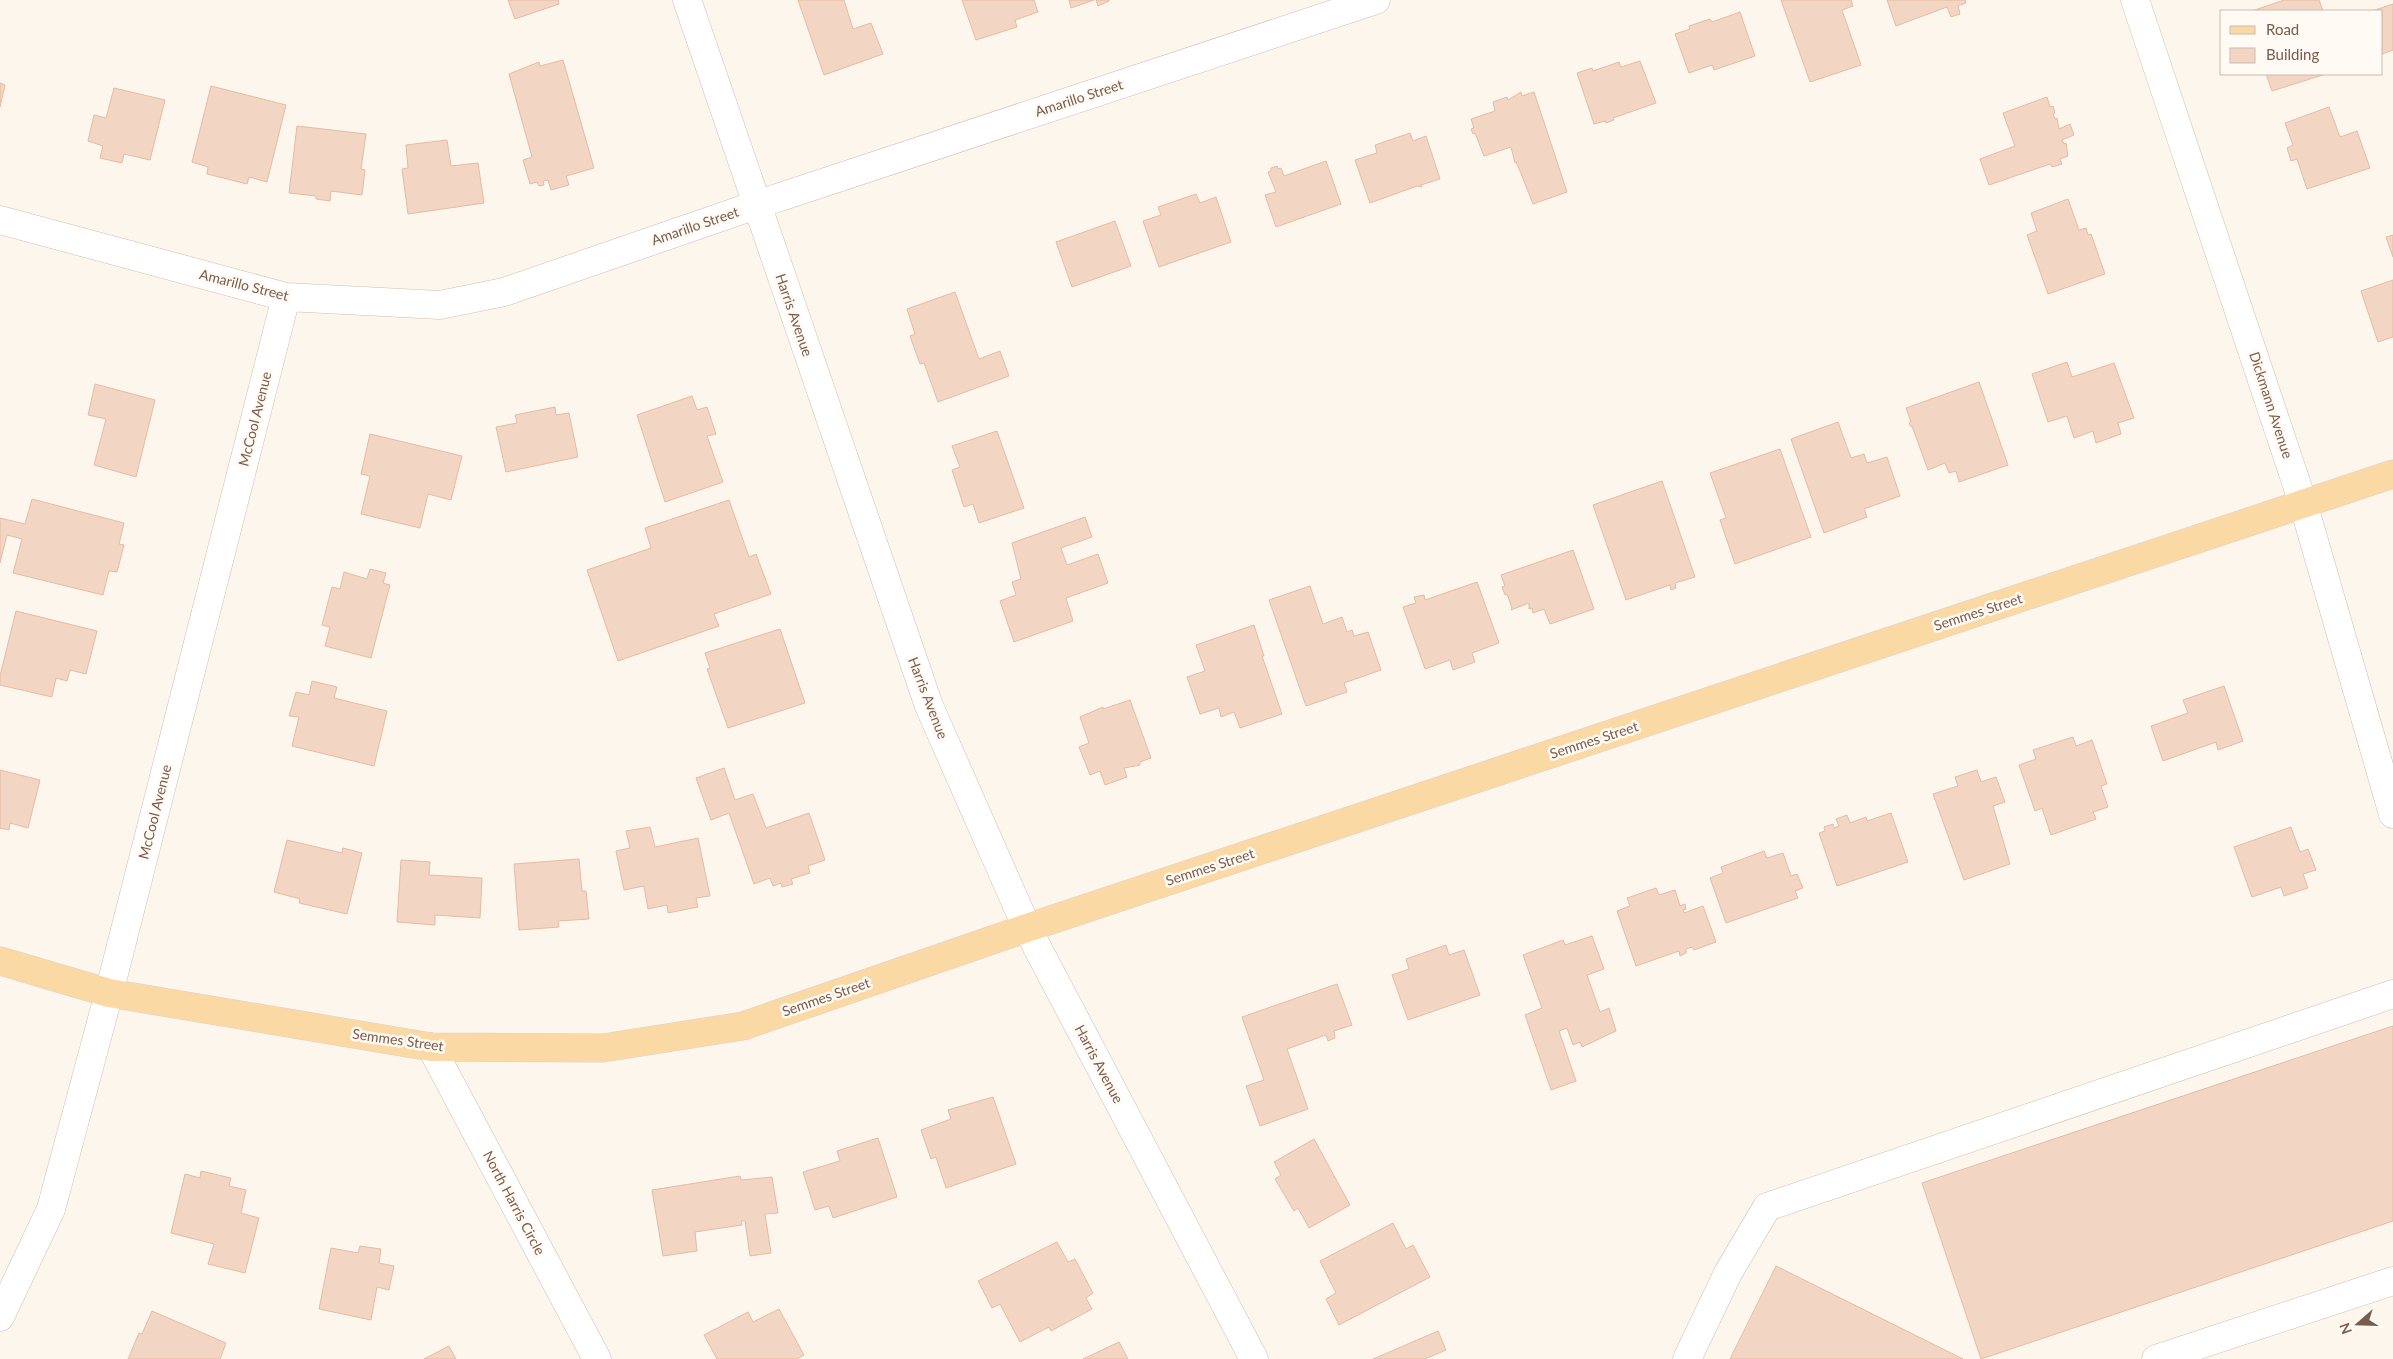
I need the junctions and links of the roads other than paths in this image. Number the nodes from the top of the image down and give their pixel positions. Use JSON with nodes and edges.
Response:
{"nodes":[{"id":1,"x":687,"y":0,"type":"edge"},
{"id":2,"x":1376,"y":0,"type":"edge"},
{"id":3,"x":2135,"y":0,"type":"edge"},
{"id":4,"x":756,"y":205,"type":"junction"},
{"id":5,"x":0,"y":220,"type":"edge"},
{"id":6,"x":286,"y":297,"type":"junction"},
{"id":7,"x":2393,"y":474,"type":"edge"},
{"id":8,"x":2303,"y":503,"type":"junction"},
{"id":9,"x":2393,"y":814,"type":"edge"},
{"id":10,"x":1027,"y":928,"type":"junction"},
{"id":11,"x":0,"y":961,"type":"edge"},
{"id":12,"x":110,"y":993,"type":"junction"},
{"id":13,"x":2393,"y":994,"type":"edge"},
{"id":14,"x":431,"y":1048,"type":"junction"},
{"id":15,"x":2393,"y":1281,"type":"edge"},
{"id":16,"x":0,"y":1317,"type":"edge"},
{"id":17,"x":597,"y":1359,"type":"edge"},
{"id":18,"x":1254,"y":1359,"type":"edge"},
{"id":19,"x":1687,"y":1359,"type":"edge"},
{"id":20,"x":2156,"y":1359,"type":"edge"}],
"edges":[{"from":1,"to":4,"type":"street","name":"Harris Avenue"},
{"from":2,"to":4,"type":"street","name":"Amarillo Street"},
{"from":3,"to":8,"type":"street","name":"Dickmann Avenue"},
{"from":4,"to":6,"type":"street","name":"Amarillo Street"},
{"from":4,"to":10,"type":"street","name":"Harris Avenue"},
{"from":5,"to":6,"type":"street","name":"Amarillo Street"},
{"from":6,"to":12,"type":"street","name":"McCool Avenue"},
{"from":7,"to":8,"type":"main road","name":"Semmes Street"},
{"from":8,"to":9,"type":"street","name":"Dickmann Avenue"},
{"from":8,"to":10,"type":"main road","name":"Semmes Street"},
{"from":10,"to":14,"type":"main road","name":"Semmes Street"},
{"from":10,"to":18,"type":"street","name":"Harris Avenue"},
{"from":11,"to":12,"type":"main road","name":"Semmes Street"},
{"from":12,"to":14,"type":"main road","name":"Semmes Street"},
{"from":12,"to":16,"type":"street","name":"McCool Avenue"},
{"from":13,"to":19,"type":"street"},
{"from":14,"to":17,"type":"street","name":"North Harris Circle"},
{"from":15,"to":20,"type":"street"}]}
